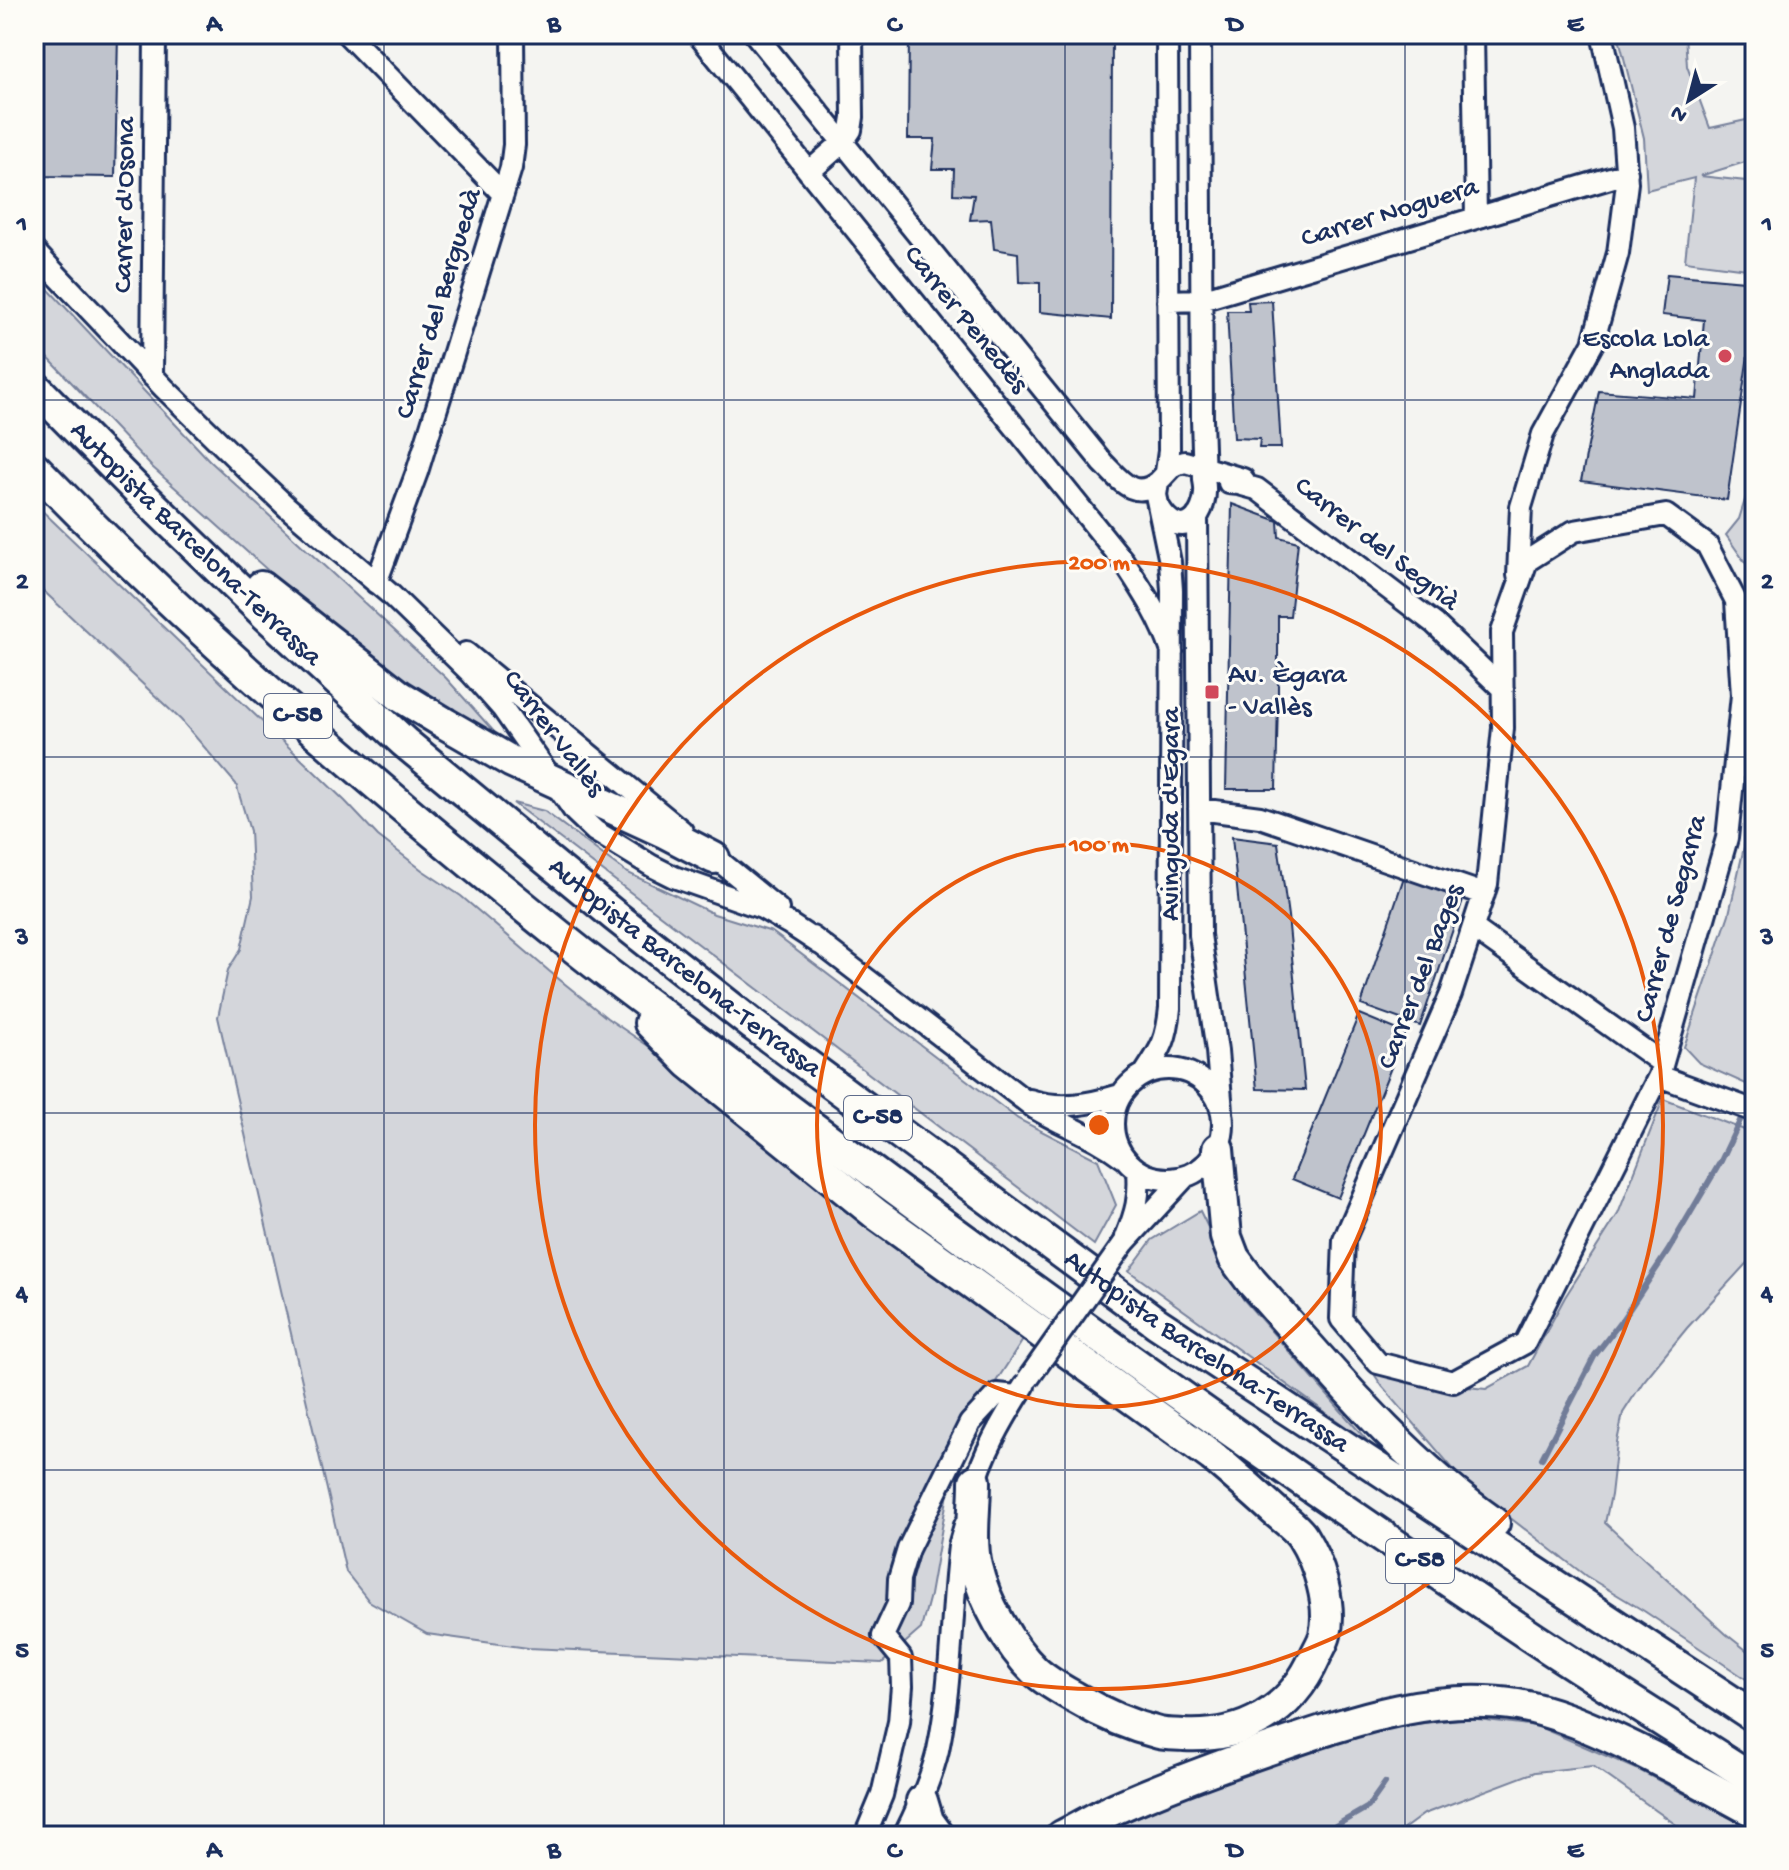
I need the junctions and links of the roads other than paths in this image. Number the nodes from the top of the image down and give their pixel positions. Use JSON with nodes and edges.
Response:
{"nodes":[{"id":1,"x":155,"y":34,"type":"edge"},
{"id":2,"x":347,"y":34,"type":"edge"},
{"id":3,"x":513,"y":34,"type":"edge"},
{"id":4,"x":698,"y":34,"type":"edge"},
{"id":5,"x":755,"y":34,"type":"edge"},
{"id":6,"x":852,"y":34,"type":"edge"},
{"id":7,"x":1167,"y":34,"type":"edge"},
{"id":8,"x":1200,"y":34,"type":"edge"},
{"id":9,"x":1473,"y":34,"type":"edge"},
{"id":10,"x":1602,"y":34,"type":"edge"},
{"id":11,"x":843,"y":142,"type":"junction"},
{"id":12,"x":809,"y":172,"type":"junction"},
{"id":13,"x":1627,"y":173,"type":"junction"},
{"id":14,"x":503,"y":194,"type":"junction"},
{"id":15,"x":1476,"y":218,"type":"junction"},
{"id":16,"x":34,"y":251,"type":"edge"},
{"id":17,"x":1201,"y":300,"type":"junction"},
{"id":18,"x":1168,"y":301,"type":"junction"},
{"id":19,"x":152,"y":376,"type":"junction"},
{"id":20,"x":34,"y":386,"type":"edge"},
{"id":21,"x":1202,"y":427,"type":"junction"},
{"id":22,"x":34,"y":467,"type":"edge"},
{"id":23,"x":1200,"y":471,"type":"junction"},
{"id":24,"x":1162,"y":477,"type":"junction"},
{"id":25,"x":1250,"y":484,"type":"junction"},
{"id":26,"x":136,"y":489,"type":"junction"},
{"id":27,"x":1159,"y":507,"type":"junction"},
{"id":28,"x":1201,"y":508,"type":"junction"},
{"id":29,"x":1666,"y":515,"type":"joint"},
{"id":30,"x":1517,"y":588,"type":"junction"},
{"id":31,"x":383,"y":589,"type":"junction"},
{"id":32,"x":1172,"y":652,"type":"junction"},
{"id":33,"x":1503,"y":689,"type":"junction"},
{"id":34,"x":552,"y":780,"type":"junction"},
{"id":35,"x":1199,"y":809,"type":"junction"},
{"id":36,"x":714,"y":858,"type":"junction"},
{"id":37,"x":1484,"y":894,"type":"junction"},
{"id":38,"x":1473,"y":928,"type":"junction"},
{"id":39,"x":820,"y":944,"type":"junction"},
{"id":40,"x":575,"y":948,"type":"junction"},
{"id":41,"x":1661,"y":1069,"type":"junction"},
{"id":42,"x":1145,"y":1073,"type":"junction"},
{"id":43,"x":1009,"y":1089,"type":"junction"},
{"id":44,"x":1120,"y":1095,"type":"junction"},
{"id":45,"x":1222,"y":1111,"type":"junction"},
{"id":46,"x":1755,"y":1111,"type":"edge"},
{"id":47,"x":1218,"y":1149,"type":"junction"},
{"id":48,"x":1131,"y":1164,"type":"junction"},
{"id":49,"x":1185,"y":1177,"type":"junction"},
{"id":50,"x":1124,"y":1243,"type":"junction"},
{"id":51,"x":1378,"y":1363,"type":"joint"},
{"id":52,"x":1022,"y":1388,"type":"junction"},
{"id":53,"x":975,"y":1481,"type":"junction"},
{"id":54,"x":1682,"y":1669,"type":"junction"},
{"id":55,"x":1755,"y":1717,"type":"edge"},
{"id":56,"x":1755,"y":1780,"type":"edge"},
{"id":57,"x":922,"y":1801,"type":"junction"},
{"id":58,"x":1755,"y":1812,"type":"edge"},
{"id":59,"x":865,"y":1836,"type":"edge"},
{"id":60,"x":904,"y":1836,"type":"edge"},
{"id":61,"x":939,"y":1836,"type":"edge"},
{"id":62,"x":1062,"y":1836,"type":"edge"}],
"edges":[{"from":1,"to":19,"type":"street","name":"Carrer d'Osona"},
{"from":2,"to":14,"type":"street"},
{"from":3,"to":14,"type":"street","name":"Carrer del Berguedà"},
{"from":4,"to":12,"type":"street","name":"Carrer Penedès"},
{"from":5,"to":11,"type":"street","name":"Carrer Penedès"},
{"from":6,"to":11,"type":"street"},
{"from":7,"to":18,"type":"street","name":"Avinguda d'Egara"},
{"from":8,"to":17,"type":"street","name":"Avinguda d'Egara"},
{"from":9,"to":15,"type":"street"},
{"from":10,"to":13,"type":"street","name":"Carrer del Bages"},
{"from":11,"to":12,"type":"street"},
{"from":11,"to":24,"type":"street","name":"Carrer Penedès"},
{"from":12,"to":32,"type":"street","name":"Carrer Penedès"},
{"from":13,"to":15,"type":"street","name":"Carrer Noguera"},
{"from":13,"to":30,"type":"street","name":"Carrer del Bages"},
{"from":14,"to":31,"type":"street","name":"Carrer del Berguedà"},
{"from":15,"to":17,"type":"street","name":"Carrer Noguera"},
{"from":16,"to":19,"type":"street","name":"Carrer Vallès"},
{"from":17,"to":18,"type":"street","name":"Carrer Noguera"},
{"from":17,"to":21,"type":"street","name":"Avinguda d'Egara"},
{"from":18,"to":24,"type":"street","name":"Avinguda d'Egara"},
{"from":19,"to":31,"type":"street","name":"Carrer Vallès"},
{"from":20,"to":26,"type":"highway","name":"Autopista Barcelona-Terrassa","number":"C-58"},
{"from":21,"to":23,"type":"street","name":"Avinguda d'Egara"},
{"from":21,"to":25,"type":"street","name":"Carrer del Segrià"},
{"from":22,"to":40,"type":"highway","name":"Autopista Barcelona-Terrassa","number":"C-58"},
{"from":23,"to":24,"type":"street"},
{"from":23,"to":25,"type":"street","name":"Carrer del Segrià"},
{"from":23,"to":28,"type":"street","name":"Avinguda d'Egara"},
{"from":24,"to":27,"type":"street","name":"Avinguda d'Egara"},
{"from":25,"to":28,"type":"street","name":"Carrer del Segrià"},
{"from":25,"to":33,"type":"street","name":"Carrer del Segrià"},
{"from":26,"to":34,"type":"highway"},
{"from":26,"to":54,"type":"highway","name":"Autopista Barcelona-Terrassa","number":"C-58"},
{"from":27,"to":28,"type":"street"},
{"from":27,"to":32,"type":"street","name":"Avinguda d'Egara"},
{"from":28,"to":35,"type":"street","name":"Avinguda d'Egara"},
{"from":29,"to":30,"type":"street","name":"Carrer del Bages"},
{"from":29,"to":41,"type":"street","name":"Carrer de Segarra"},
{"from":30,"to":33,"type":"street","name":"Carrer del Bages"},
{"from":31,"to":34,"type":"street","name":"Carrer Vallès"},
{"from":31,"to":36,"type":"street","name":"Carrer Vallès"},
{"from":32,"to":42,"type":"street","name":"Avinguda d'Egara"},
{"from":33,"to":37,"type":"street","name":"Carrer del Bages"},
{"from":34,"to":36,"type":"highway"},
{"from":34,"to":39,"type":"street","name":"Carrer Vallès"},
{"from":35,"to":37,"type":"street"},
{"from":35,"to":45,"type":"street","name":"Avinguda d'Egara"},
{"from":36,"to":39,"type":"street","name":"Carrer Vallès"},
{"from":37,"to":38,"type":"street","name":"Carrer del Bages"},
{"from":38,"to":41,"type":"street"},
{"from":38,"to":51,"type":"street","name":"Carrer del Bages"},
{"from":39,"to":43,"type":"street","name":"Carrer Vallès"},
{"from":40,"to":53,"type":"highway"},
{"from":40,"to":56,"type":"highway","name":"Autopista Barcelona-Terrassa","number":"C-58"},
{"from":41,"to":46,"type":"street"},
{"from":41,"to":51,"type":"street","name":"Carrer de Segarra"},
{"from":42,"to":44,"type":"street"},
{"from":42,"to":45,"type":"street"},
{"from":43,"to":44,"type":"street","name":"Carrer Vallès"},
{"from":43,"to":48,"type":"street","name":"Carrer Vallès"},
{"from":44,"to":48,"type":"street"},
{"from":45,"to":47,"type":"street"},
{"from":47,"to":49,"type":"street"},
{"from":47,"to":54,"type":"highway"},
{"from":48,"to":49,"type":"street"},
{"from":48,"to":50,"type":"street"},
{"from":49,"to":50,"type":"street"},
{"from":50,"to":52,"type":"street","bridge":true},
{"from":52,"to":53,"type":"street"},
{"from":52,"to":59,"type":"street"},
{"from":53,"to":57,"type":"street"},
{"from":54,"to":55,"type":"highway","name":"Autopista Barcelona-Terrassa","number":"C-58"},
{"from":57,"to":60,"type":"street"},
{"from":57,"to":61,"type":"highway"},
{"from":58,"to":62,"type":"highway"}]}
